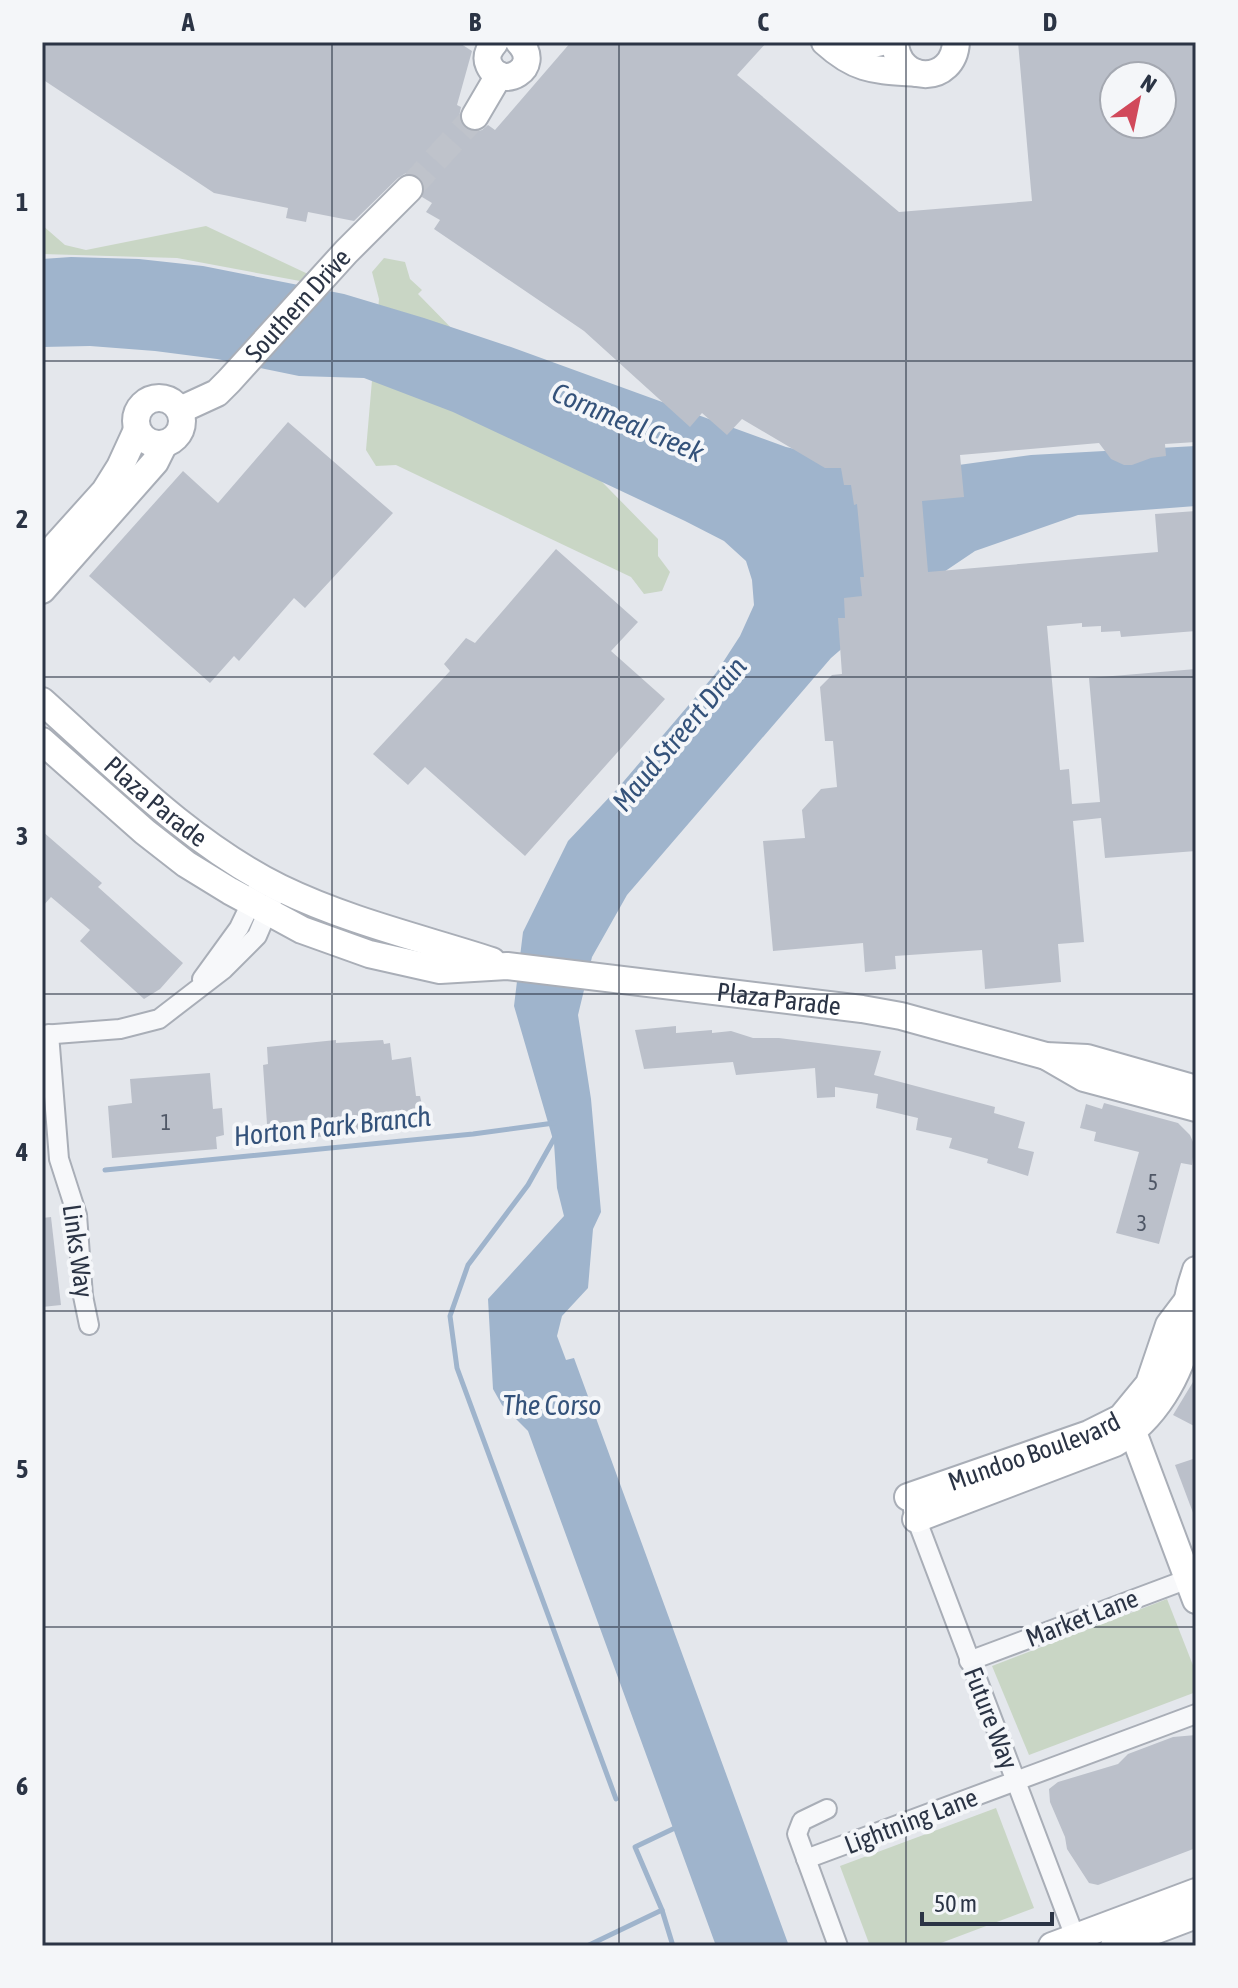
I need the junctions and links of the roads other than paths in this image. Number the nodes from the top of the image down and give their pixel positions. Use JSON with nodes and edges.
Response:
{"nodes":[{"id":1,"x":495,"y":42,"type":"edge"},
{"id":2,"x":825,"y":42,"type":"edge"},
{"id":3,"x":847,"y":42,"type":"edge"},
{"id":4,"x":881,"y":42,"type":"edge"},
{"id":5,"x":895,"y":42,"type":"edge"},
{"id":6,"x":956,"y":42,"type":"edge"},
{"id":7,"x":528,"y":45,"type":"edge"},
{"id":8,"x":916,"y":73,"type":"junction"},
{"id":9,"x":499,"y":75,"type":"junction"},
{"id":10,"x":475,"y":116,"type":"tunnel mouth"},
{"id":11,"x":409,"y":189,"type":"tunnel mouth"},
{"id":12,"x":180,"y":410,"type":"junction"},
{"id":13,"x":137,"y":430,"type":"junction"},
{"id":14,"x":164,"y":444,"type":"junction"},
{"id":15,"x":42,"y":561,"type":"edge"},
{"id":16,"x":42,"y":590,"type":"edge"},
{"id":17,"x":42,"y":701,"type":"edge"},
{"id":18,"x":42,"y":741,"type":"edge"},
{"id":19,"x":271,"y":883,"type":"junction"},
{"id":20,"x":258,"y":907,"type":"junction"},
{"id":21,"x":507,"y":966,"type":"junction"},
{"id":22,"x":45,"y":1035,"type":"edge"},
{"id":23,"x":1046,"y":1056,"type":"junction"},
{"id":24,"x":1196,"y":1089,"type":"edge"},
{"id":25,"x":1196,"y":1108,"type":"edge"},
{"id":26,"x":1196,"y":1270,"type":"edge"},
{"id":27,"x":1192,"y":1302,"type":"edge"},
{"id":28,"x":89,"y":1325,"type":"dead end"},
{"id":29,"x":1126,"y":1425,"type":"junction"},
{"id":30,"x":912,"y":1508,"type":"joint"},
{"id":31,"x":1193,"y":1585,"type":"edge"},
{"id":32,"x":969,"y":1661,"type":"junction"},
{"id":33,"x":1196,"y":1714,"type":"edge"},
{"id":34,"x":1015,"y":1781,"type":"junction"},
{"id":35,"x":827,"y":1809,"type":"dead end"},
{"id":36,"x":806,"y":1859,"type":"junction"},
{"id":37,"x":1196,"y":1892,"type":"edge"},
{"id":38,"x":1196,"y":1915,"type":"edge"},
{"id":39,"x":1064,"y":1942,"type":"edge"},
{"id":40,"x":838,"y":1946,"type":"edge"},
{"id":41,"x":1114,"y":1946,"type":"edge"}],
"edges":[{"from":1,"to":9,"type":"main road"},
{"from":2,"to":8,"type":"main road"},
{"from":3,"to":4,"type":"main road"},
{"from":5,"to":8,"type":"main road"},
{"from":6,"to":8,"type":"main road"},
{"from":7,"to":9,"type":"main road"},
{"from":9,"to":10,"type":"main road"},
{"from":11,"to":12,"type":"main road","name":"Southern Drive"},
{"from":12,"to":13,"type":"main road"},
{"from":12,"to":14,"type":"main road"},
{"from":13,"to":14,"type":"main road"},
{"from":13,"to":15,"type":"main road"},
{"from":14,"to":16,"type":"main road"},
{"from":17,"to":19,"type":"main road","name":"Plaza Parade"},
{"from":18,"to":20,"type":"main road","name":"Plaza Parade"},
{"from":19,"to":20,"type":"street"},
{"from":19,"to":21,"type":"main road","name":"Plaza Parade"},
{"from":20,"to":21,"type":"main road","name":"Plaza Parade"},
{"from":20,"to":22,"type":"street"},
{"from":21,"to":23,"type":"main road","name":"Plaza Parade"},
{"from":22,"to":28,"type":"street","name":"Links Way"},
{"from":23,"to":24,"type":"main road","name":"Plaza Parade"},
{"from":23,"to":25,"type":"main road","name":"Plaza Parade"},
{"from":26,"to":27,"type":"main road","name":"Mundoo Boulevard"},
{"from":27,"to":29,"type":"main road","name":"Mundoo Boulevard"},
{"from":29,"to":30,"type":"main road","name":"Mundoo Boulevard"},
{"from":29,"to":31,"type":"main road"},
{"from":30,"to":32,"type":"street","name":"Future Way"},
{"from":31,"to":32,"type":"street","name":"Market Lane"},
{"from":32,"to":34,"type":"street","name":"Future Way"},
{"from":33,"to":34,"type":"street","name":"Lightning Lane"},
{"from":34,"to":36,"type":"street","name":"Lightning Lane"},
{"from":34,"to":39,"type":"street","name":"Future Way"},
{"from":35,"to":36,"type":"street"},
{"from":36,"to":40,"type":"street"},
{"from":37,"to":39,"type":"main road"},
{"from":38,"to":41,"type":"main road"}]}
